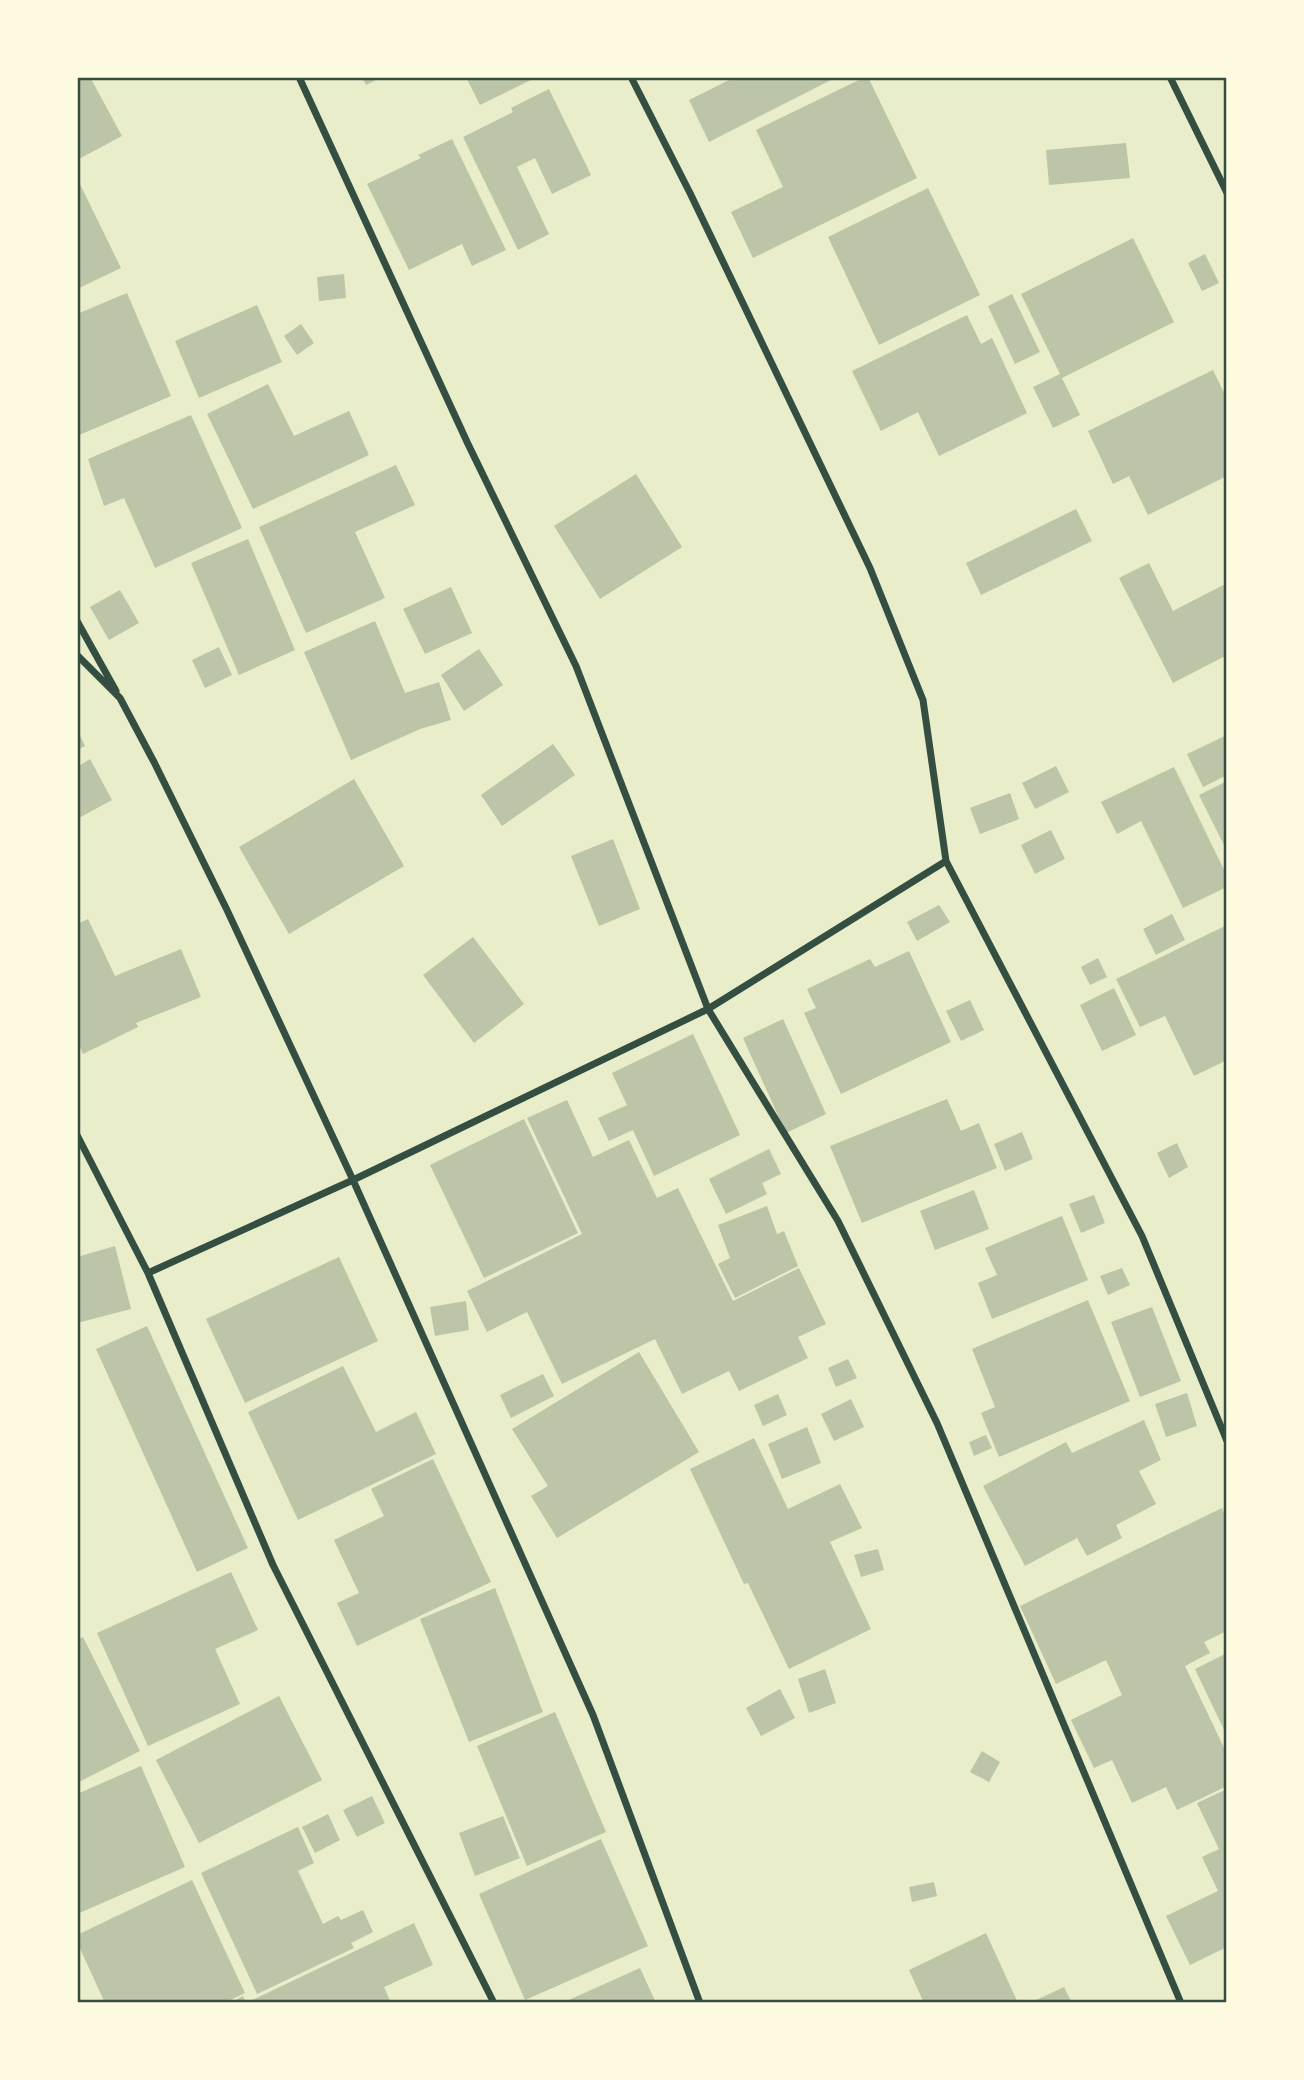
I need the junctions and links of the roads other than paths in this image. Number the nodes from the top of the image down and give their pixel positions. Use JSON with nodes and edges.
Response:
{"nodes":[{"id":1,"x":299,"y":77,"type":"edge"},
{"id":2,"x":631,"y":77,"type":"edge"},
{"id":3,"x":1170,"y":77,"type":"edge"},
{"id":4,"x":1227,"y":193,"type":"edge"},
{"id":5,"x":77,"y":621,"type":"edge"},
{"id":6,"x":77,"y":655,"type":"edge"},
{"id":7,"x":120,"y":698,"type":"junction"},
{"id":8,"x":946,"y":861,"type":"junction"},
{"id":9,"x":708,"y":1009,"type":"junction"},
{"id":10,"x":77,"y":1135,"type":"edge"},
{"id":11,"x":354,"y":1180,"type":"junction"},
{"id":12,"x":148,"y":1273,"type":"junction"},
{"id":13,"x":1227,"y":1441,"type":"edge"},
{"id":14,"x":494,"y":2003,"type":"edge"},
{"id":15,"x":700,"y":2003,"type":"edge"},
{"id":16,"x":1181,"y":2003,"type":"edge"}],
"edges":[{"from":1,"to":9,"type":"street"},
{"from":2,"to":8,"type":"street"},
{"from":3,"to":4,"type":"street"},
{"from":5,"to":7,"type":"street"},
{"from":6,"to":7,"type":"street"},
{"from":7,"to":11,"type":"street"},
{"from":8,"to":9,"type":"street"},
{"from":8,"to":13,"type":"street"},
{"from":9,"to":11,"type":"street"},
{"from":9,"to":16,"type":"street"},
{"from":10,"to":12,"type":"street"},
{"from":11,"to":12,"type":"street"},
{"from":11,"to":15,"type":"street"},
{"from":12,"to":14,"type":"street"}]}
